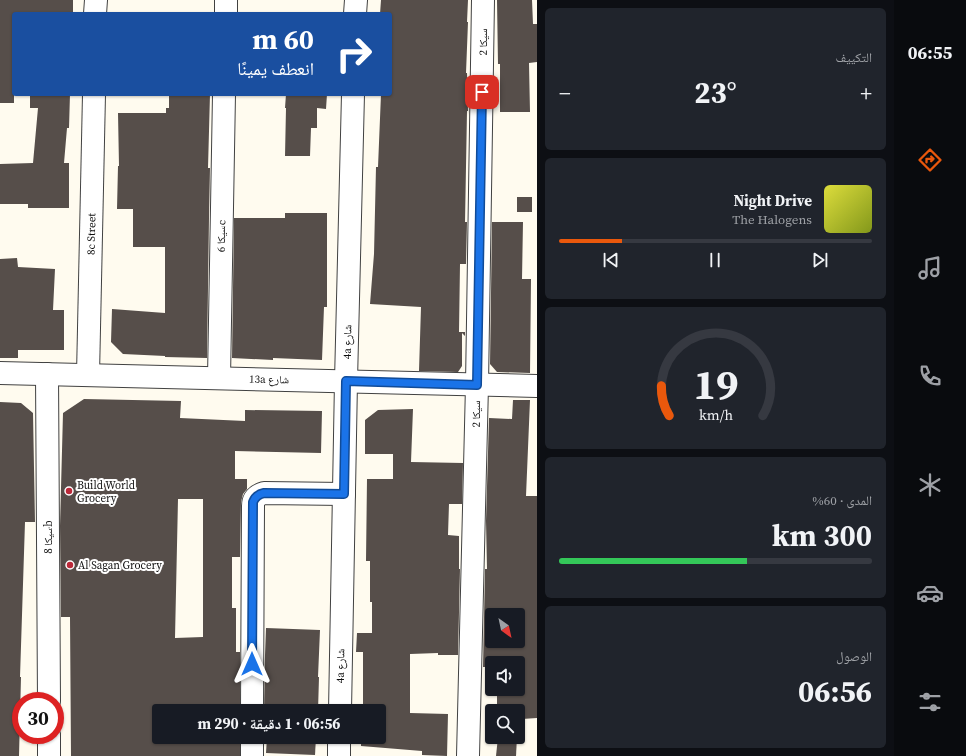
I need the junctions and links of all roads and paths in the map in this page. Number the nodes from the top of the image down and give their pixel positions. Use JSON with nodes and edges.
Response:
{"nodes":[{"id":1,"x":96,"y":0,"type":"edge"},
{"id":2,"x":226,"y":0,"type":"edge"},
{"id":3,"x":356,"y":0,"type":"edge"},
{"id":4,"x":483,"y":0,"type":"edge"},
{"id":5,"x":96,"y":12,"type":"edge"},
{"id":6,"x":226,"y":12,"type":"edge"},
{"id":7,"x":355,"y":12,"type":"edge"},
{"id":8,"x":94,"y":96,"type":"edge"},
{"id":9,"x":224,"y":96,"type":"edge"},
{"id":10,"x":353,"y":96,"type":"edge"},
{"id":11,"x":0,"y":373,"type":"edge"},
{"id":12,"x":47,"y":374,"type":"junction"},
{"id":13,"x":88,"y":375,"type":"junction"},
{"id":14,"x":219,"y":378,"type":"junction"},
{"id":15,"x":346,"y":381,"type":"junction"},
{"id":16,"x":477,"y":385,"type":"junction"},
{"id":17,"x":537,"y":386,"type":"edge"},
{"id":18,"x":344,"y":494,"type":"junction"},
{"id":19,"x":49,"y":692,"type":"edge"},
{"id":20,"x":252,"y":704,"type":"edge"},
{"id":21,"x":340,"y":704,"type":"edge"},
{"id":22,"x":49,"y":744,"type":"edge"},
{"id":23,"x":252,"y":744,"type":"edge"},
{"id":24,"x":339,"y":744,"type":"edge"},
{"id":25,"x":49,"y":756,"type":"edge"},
{"id":26,"x":252,"y":756,"type":"edge"},
{"id":27,"x":339,"y":756,"type":"edge"},
{"id":28,"x":468,"y":756,"type":"edge"}],
"edges":[{"from":1,"to":5,"type":"street"},
{"from":2,"to":6,"type":"street"},
{"from":3,"to":7,"type":"street"},
{"from":4,"to":16,"type":"street","name":"سيكا 2"},
{"from":8,"to":13,"type":"street","name":"8c Street"},
{"from":9,"to":14,"type":"street","name":"سيكا 6c"},
{"from":10,"to":15,"type":"street","name":"4a شارع"},
{"from":11,"to":12,"type":"street","name":"13a شارع"},
{"from":12,"to":13,"type":"street","name":"13a شارع"},
{"from":12,"to":19,"type":"street","name":"سيكا 8b"},
{"from":13,"to":14,"type":"street","name":"13a شارع"},
{"from":14,"to":15,"type":"street","name":"13a شارع"},
{"from":15,"to":16,"type":"street","name":"13a شارع"},
{"from":15,"to":18,"type":"street","name":"4a شارع"},
{"from":16,"to":17,"type":"street","name":"13a شارع"},
{"from":16,"to":28,"type":"street","name":"سيكا 2"},
{"from":18,"to":20,"type":"street"},
{"from":18,"to":21,"type":"street","name":"4a شارع"},
{"from":22,"to":25,"type":"street"},
{"from":23,"to":26,"type":"street"},
{"from":24,"to":27,"type":"street"}]}
